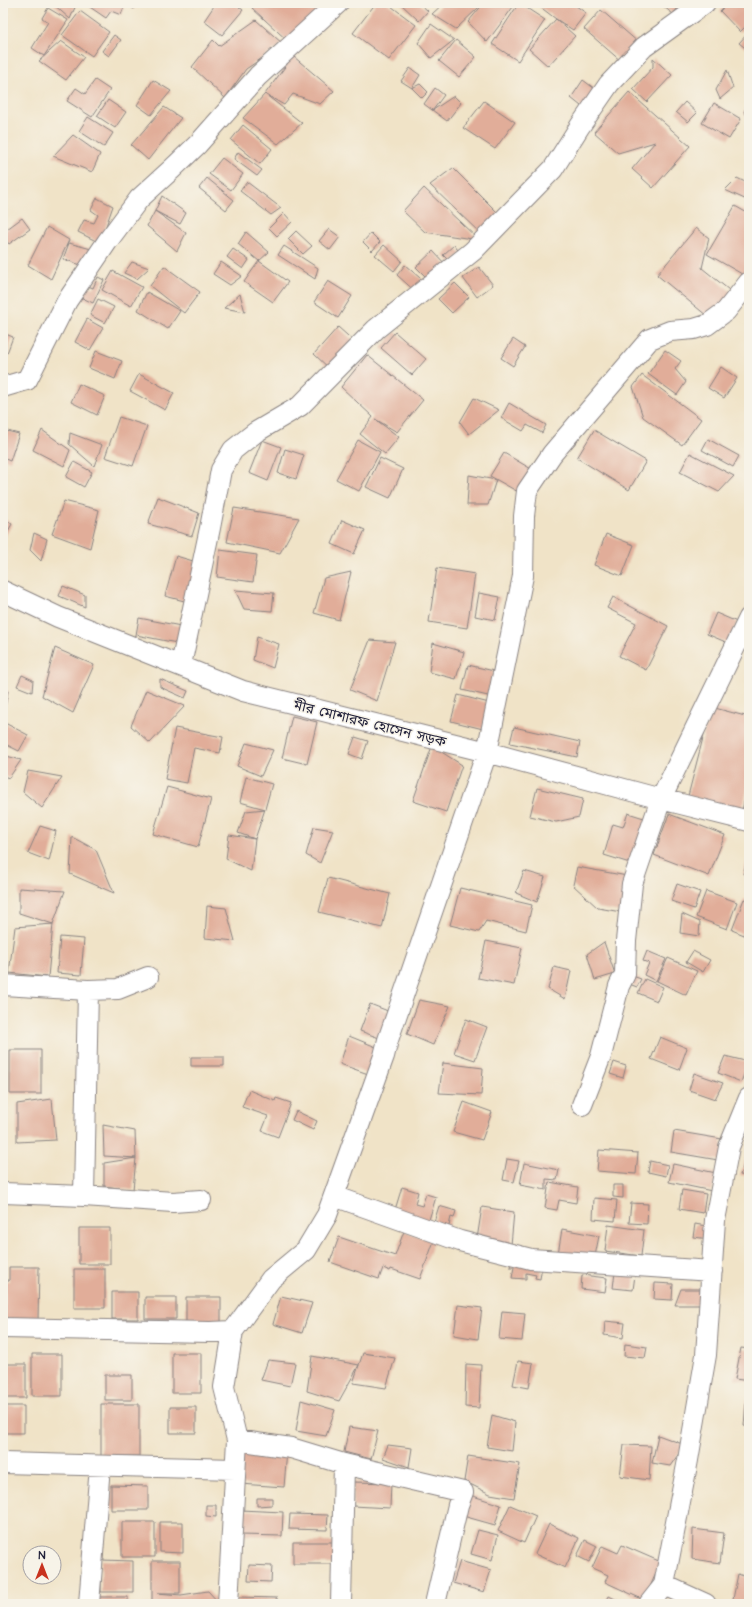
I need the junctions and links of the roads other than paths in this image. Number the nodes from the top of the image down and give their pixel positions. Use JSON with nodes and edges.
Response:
{"nodes":[{"id":1,"x":338,"y":3,"type":"edge"},
{"id":2,"x":705,"y":3,"type":"edge"},
{"id":3,"x":749,"y":282,"type":"edge"},
{"id":4,"x":3,"y":387,"type":"edge"},
{"id":5,"x":3,"y":591,"type":"edge"},
{"id":6,"x":749,"y":618,"type":"edge"},
{"id":7,"x":180,"y":665,"type":"junction"},
{"id":8,"x":487,"y":752,"type":"junction"},
{"id":9,"x":661,"y":799,"type":"junction"},
{"id":10,"x":749,"y":821,"type":"edge"},
{"id":11,"x":148,"y":977,"type":"dead end"},
{"id":12,"x":3,"y":985,"type":"edge"},
{"id":13,"x":88,"y":990,"type":"junction"},
{"id":14,"x":749,"y":1098,"type":"edge"},
{"id":15,"x":582,"y":1106,"type":"dead end"},
{"id":16,"x":3,"y":1193,"type":"edge"},
{"id":17,"x":84,"y":1196,"type":"junction"},
{"id":18,"x":334,"y":1196,"type":"junction"},
{"id":19,"x":201,"y":1200,"type":"dead end"},
{"id":20,"x":712,"y":1271,"type":"junction"},
{"id":21,"x":3,"y":1328,"type":"edge"},
{"id":22,"x":232,"y":1331,"type":"junction"},
{"id":23,"x":237,"y":1440,"type":"junction"},
{"id":24,"x":3,"y":1463,"type":"edge"},
{"id":25,"x":344,"y":1464,"type":"junction"},
{"id":26,"x":100,"y":1466,"type":"junction"},
{"id":27,"x":234,"y":1469,"type":"junction"},
{"id":28,"x":664,"y":1584,"type":"junction"},
{"id":29,"x":89,"y":1604,"type":"edge"},
{"id":30,"x":228,"y":1604,"type":"edge"},
{"id":31,"x":341,"y":1604,"type":"edge"},
{"id":32,"x":435,"y":1604,"type":"edge"},
{"id":33,"x":649,"y":1604,"type":"edge"},
{"id":34,"x":706,"y":1604,"type":"edge"}],
"edges":[{"from":1,"to":4,"type":"street"},
{"from":2,"to":7,"type":"street"},
{"from":3,"to":8,"type":"street"},
{"from":5,"to":7,"type":"street","name":"মীর মোশারফ হোসেন সড়ক"},
{"from":6,"to":9,"type":"street"},
{"from":7,"to":8,"type":"street","name":"মীর মোশারফ হোসেন সড়ক"},
{"from":8,"to":9,"type":"street","name":"মীর মোশারফ হোসেন সড়ক"},
{"from":8,"to":18,"type":"street"},
{"from":9,"to":10,"type":"street","name":"মীর মোশারফ হোসেন সড়ক"},
{"from":9,"to":15,"type":"street"},
{"from":11,"to":13,"type":"street"},
{"from":12,"to":13,"type":"street"},
{"from":13,"to":17,"type":"street"},
{"from":14,"to":20,"type":"street"},
{"from":16,"to":17,"type":"street"},
{"from":17,"to":19,"type":"street"},
{"from":18,"to":20,"type":"street"},
{"from":18,"to":22,"type":"street"},
{"from":20,"to":28,"type":"street"},
{"from":21,"to":22,"type":"street"},
{"from":22,"to":23,"type":"street"},
{"from":23,"to":25,"type":"street"},
{"from":23,"to":27,"type":"street"},
{"from":24,"to":26,"type":"street"},
{"from":25,"to":31,"type":"street"},
{"from":25,"to":32,"type":"street"},
{"from":26,"to":27,"type":"street"},
{"from":26,"to":29,"type":"street"},
{"from":27,"to":30,"type":"street"},
{"from":28,"to":33,"type":"street"},
{"from":28,"to":34,"type":"street"}]}
